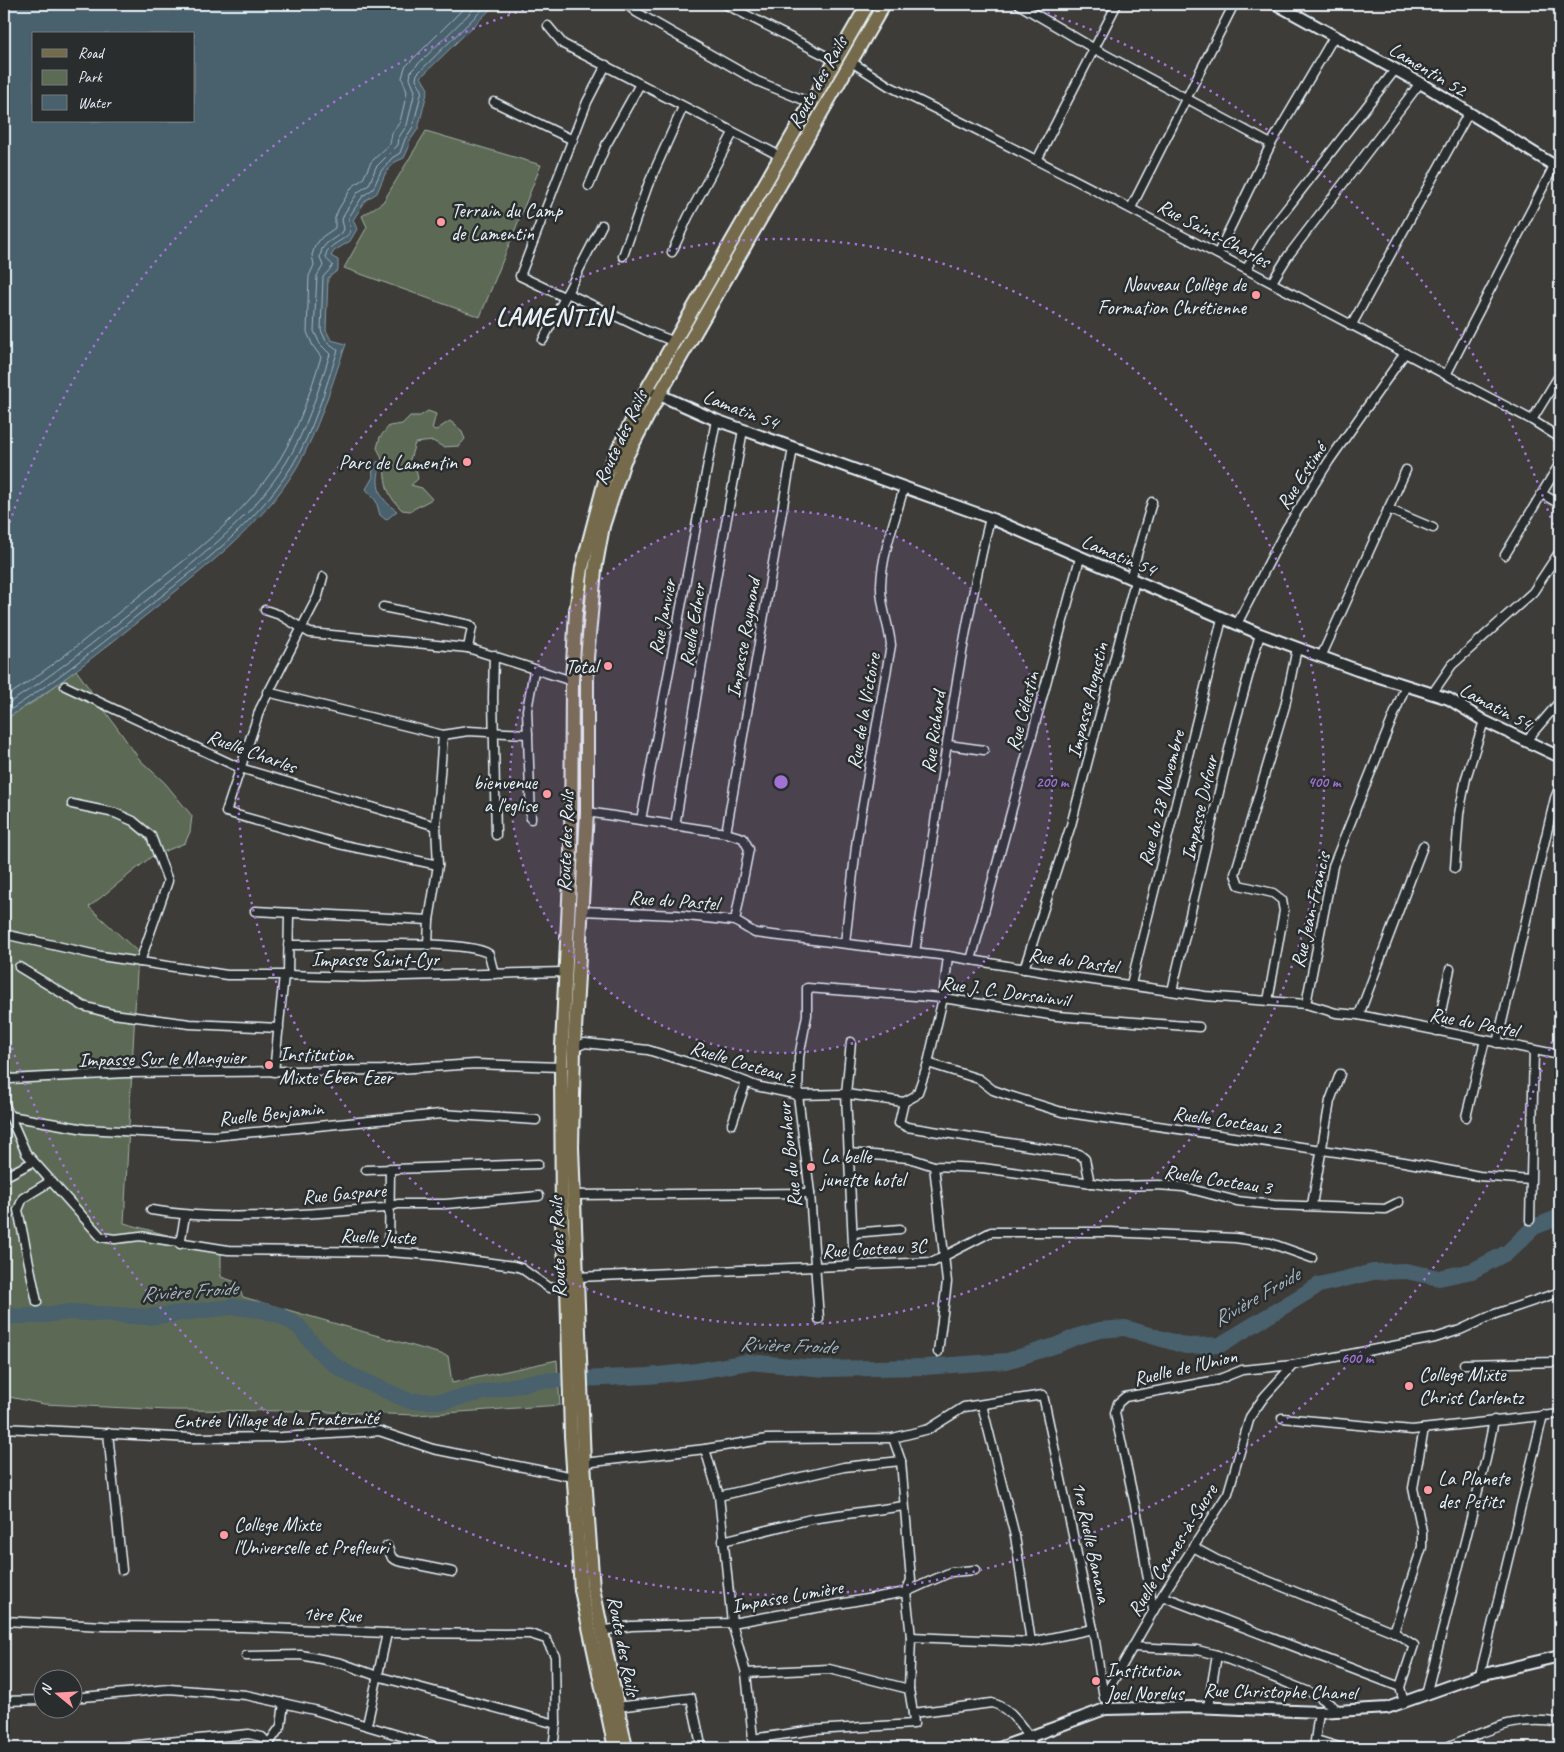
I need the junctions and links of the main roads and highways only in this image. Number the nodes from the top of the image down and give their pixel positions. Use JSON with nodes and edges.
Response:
{"nodes":[{"id":1,"x":868,"y":4,"type":"edge"},
{"id":2,"x":884,"y":4,"type":"edge"},
{"id":3,"x":572,"y":1281,"type":"junction"},
{"id":4,"x":573,"y":1329,"type":"junction"},
{"id":5,"x":615,"y":1748,"type":"edge"},
{"id":6,"x":626,"y":1748,"type":"edge"}],
"edges":[{"from":1,"to":3,"type":"main road","name":"Route des Rails"},
{"from":2,"to":3,"type":"main road","name":"Route des Rails"},
{"from":3,"to":4,"type":"main road","name":"Route des Rails"},
{"from":4,"to":5,"type":"main road","name":"Route des Rails"},
{"from":4,"to":6,"type":"main road","name":"Route des Rails"}]}
